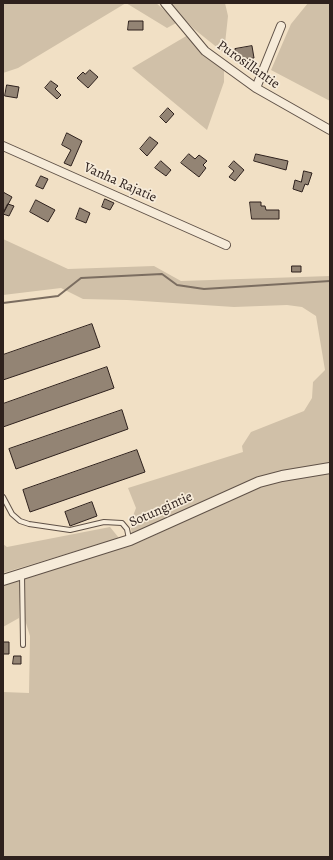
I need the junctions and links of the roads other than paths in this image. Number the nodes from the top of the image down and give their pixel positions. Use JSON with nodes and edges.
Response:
{"nodes":[{"id":1,"x":165,"y":3,"type":"edge"},
{"id":2,"x":281,"y":26,"type":"dead end"},
{"id":3,"x":256,"y":88,"type":"junction"},
{"id":4,"x":330,"y":130,"type":"edge"},
{"id":5,"x":3,"y":146,"type":"edge"},
{"id":6,"x":226,"y":245,"type":"dead end"},
{"id":7,"x":330,"y":468,"type":"edge"},
{"id":8,"x":3,"y":497,"type":"edge"},
{"id":9,"x":130,"y":540,"type":"junction"},
{"id":10,"x":22,"y":573,"type":"junction"},
{"id":11,"x":3,"y":580,"type":"edge"},
{"id":12,"x":23,"y":645,"type":"dead end"}],
"edges":[{"from":1,"to":3,"type":"street","name":"Purosillantie"},
{"from":2,"to":3,"type":"street"},
{"from":3,"to":4,"type":"street","name":"Purosillantie"},
{"from":5,"to":6,"type":"street","name":"Vanha Rajatie"},
{"from":7,"to":9,"type":"street","name":"Sotungintie"},
{"from":8,"to":9,"type":"lane"},
{"from":9,"to":10,"type":"street","name":"Sotungintie"},
{"from":10,"to":11,"type":"street","name":"Sotungintie"},
{"from":10,"to":12,"type":"lane"}]}
